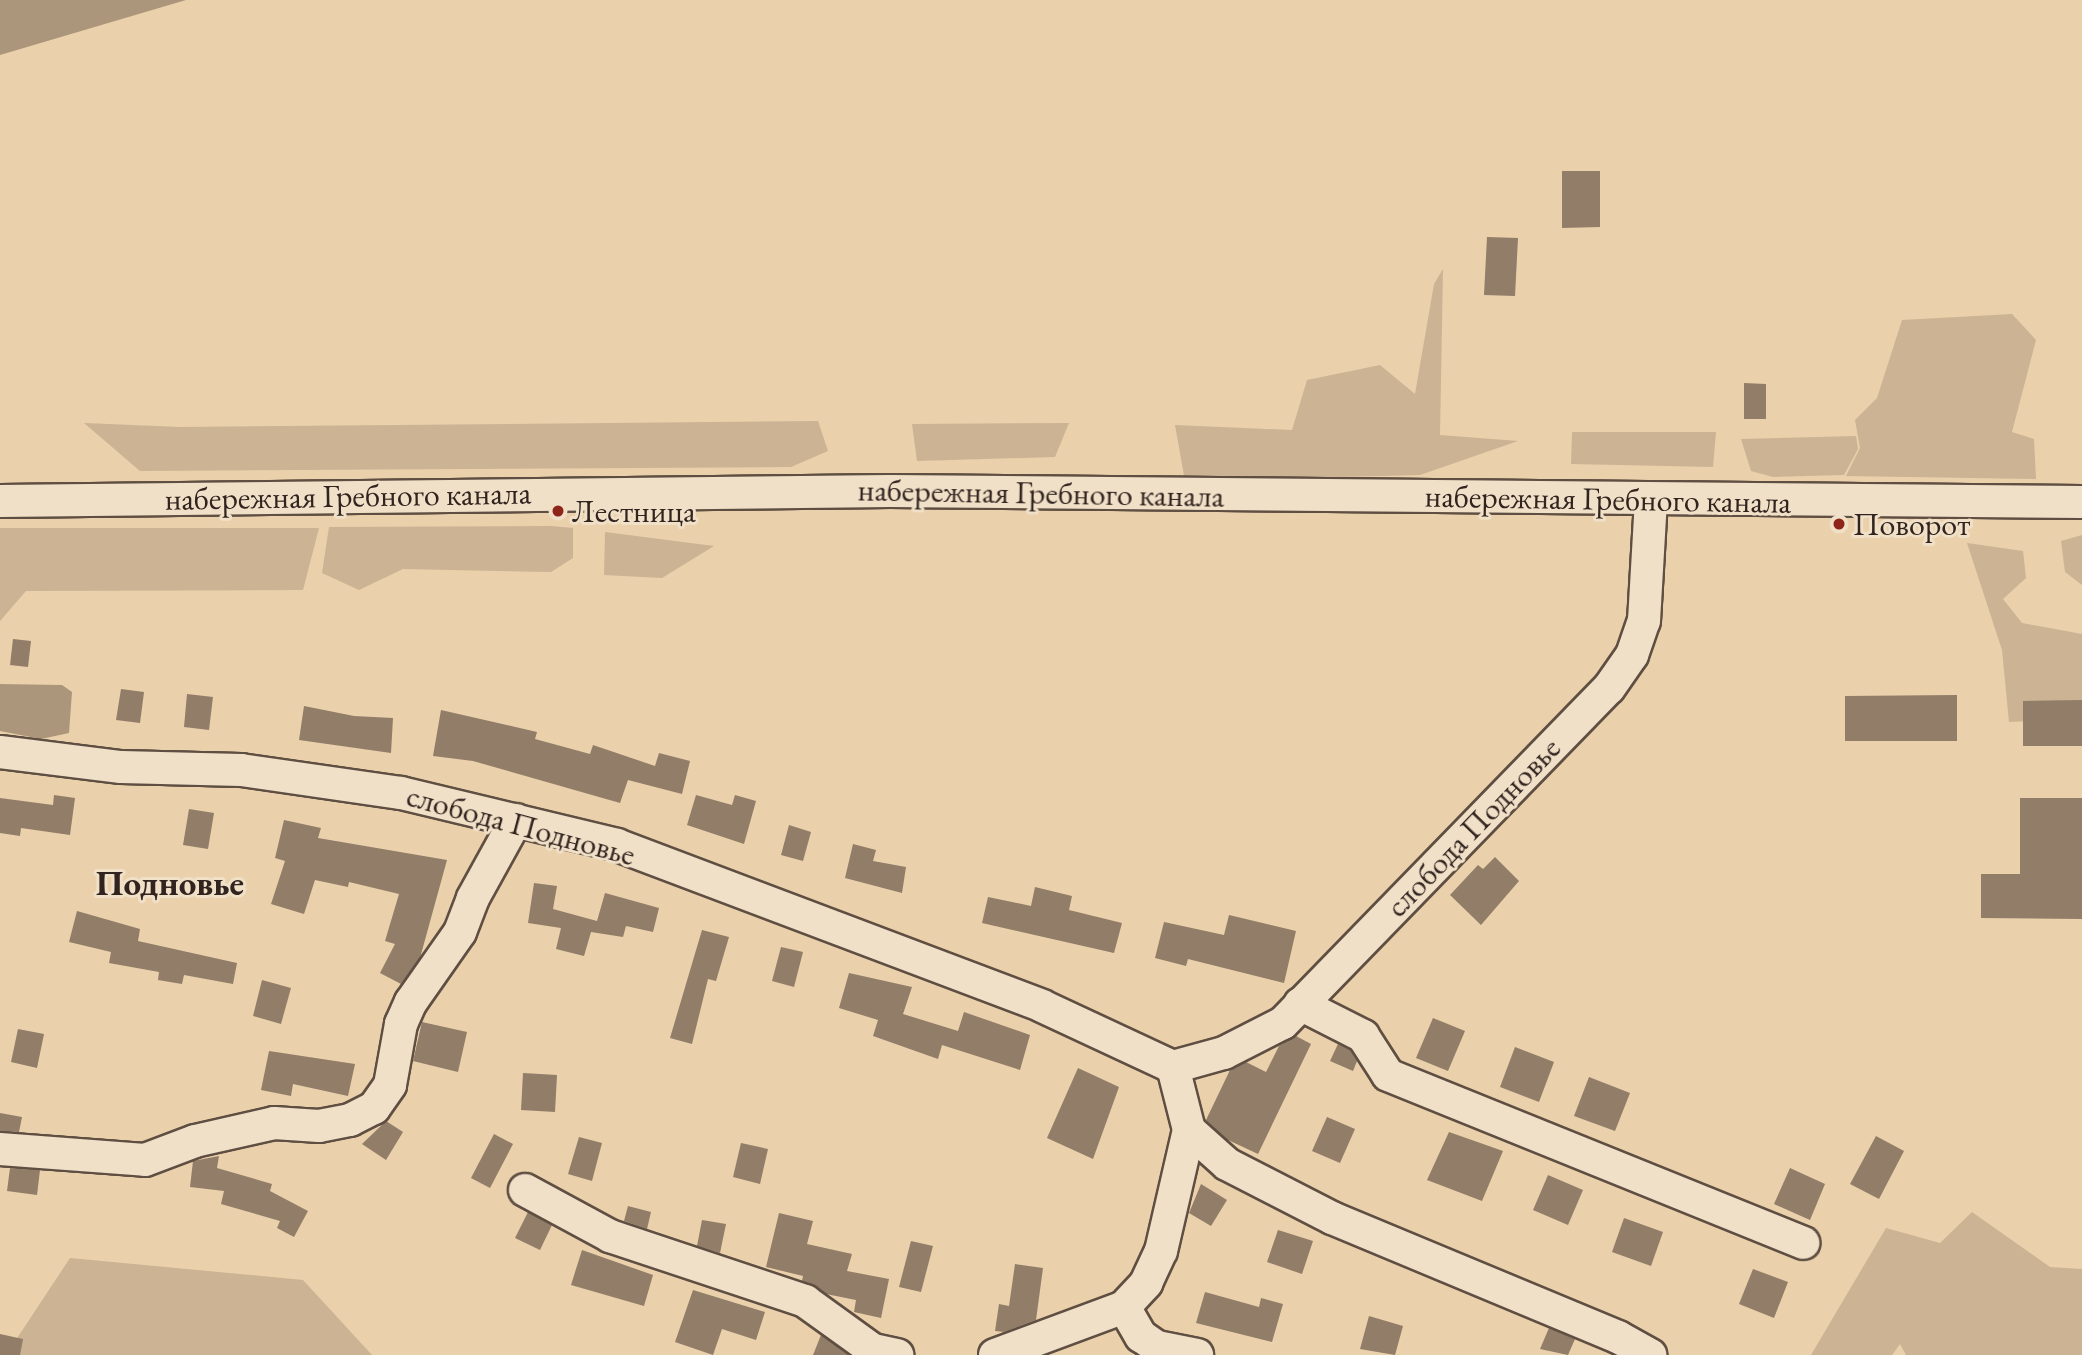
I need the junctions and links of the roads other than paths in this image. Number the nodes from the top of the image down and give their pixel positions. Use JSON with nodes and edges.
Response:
{"nodes":[{"id":1,"x":1651,"y":500,"type":"junction"},
{"id":2,"x":0,"y":501,"type":"edge"},
{"id":3,"x":2082,"y":502,"type":"edge"},
{"id":4,"x":0,"y":752,"type":"edge"},
{"id":5,"x":516,"y":820,"type":"junction"},
{"id":6,"x":1300,"y":1004,"type":"junction"},
{"id":7,"x":1173,"y":1067,"type":"junction"},
{"id":8,"x":1189,"y":1130,"type":"junction"},
{"id":9,"x":0,"y":1149,"type":"edge"},
{"id":10,"x":525,"y":1191,"type":"dead end"},
{"id":11,"x":1803,"y":1243,"type":"dead end"},
{"id":12,"x":1124,"y":1307,"type":"junction"},
{"id":13,"x":897,"y":1355,"type":"edge"},
{"id":14,"x":995,"y":1355,"type":"edge"},
{"id":15,"x":1197,"y":1355,"type":"edge"},
{"id":16,"x":1650,"y":1355,"type":"edge"}],
"edges":[{"from":1,"to":2,"type":"street","name":"набережная Гребного канала"},
{"from":1,"to":3,"type":"street","name":"набережная Гребного канала"},
{"from":1,"to":6,"type":"street","name":"слобода Подновье"},
{"from":4,"to":5,"type":"street","name":"слобода Подновье"},
{"from":5,"to":7,"type":"street","name":"слобода Подновье"},
{"from":5,"to":9,"type":"street"},
{"from":6,"to":7,"type":"street","name":"слобода Подновье"},
{"from":6,"to":11,"type":"street"},
{"from":7,"to":8,"type":"street"},
{"from":8,"to":12,"type":"street"},
{"from":8,"to":16,"type":"street"},
{"from":10,"to":13,"type":"street"},
{"from":12,"to":14,"type":"street"},
{"from":12,"to":15,"type":"street"}]}
